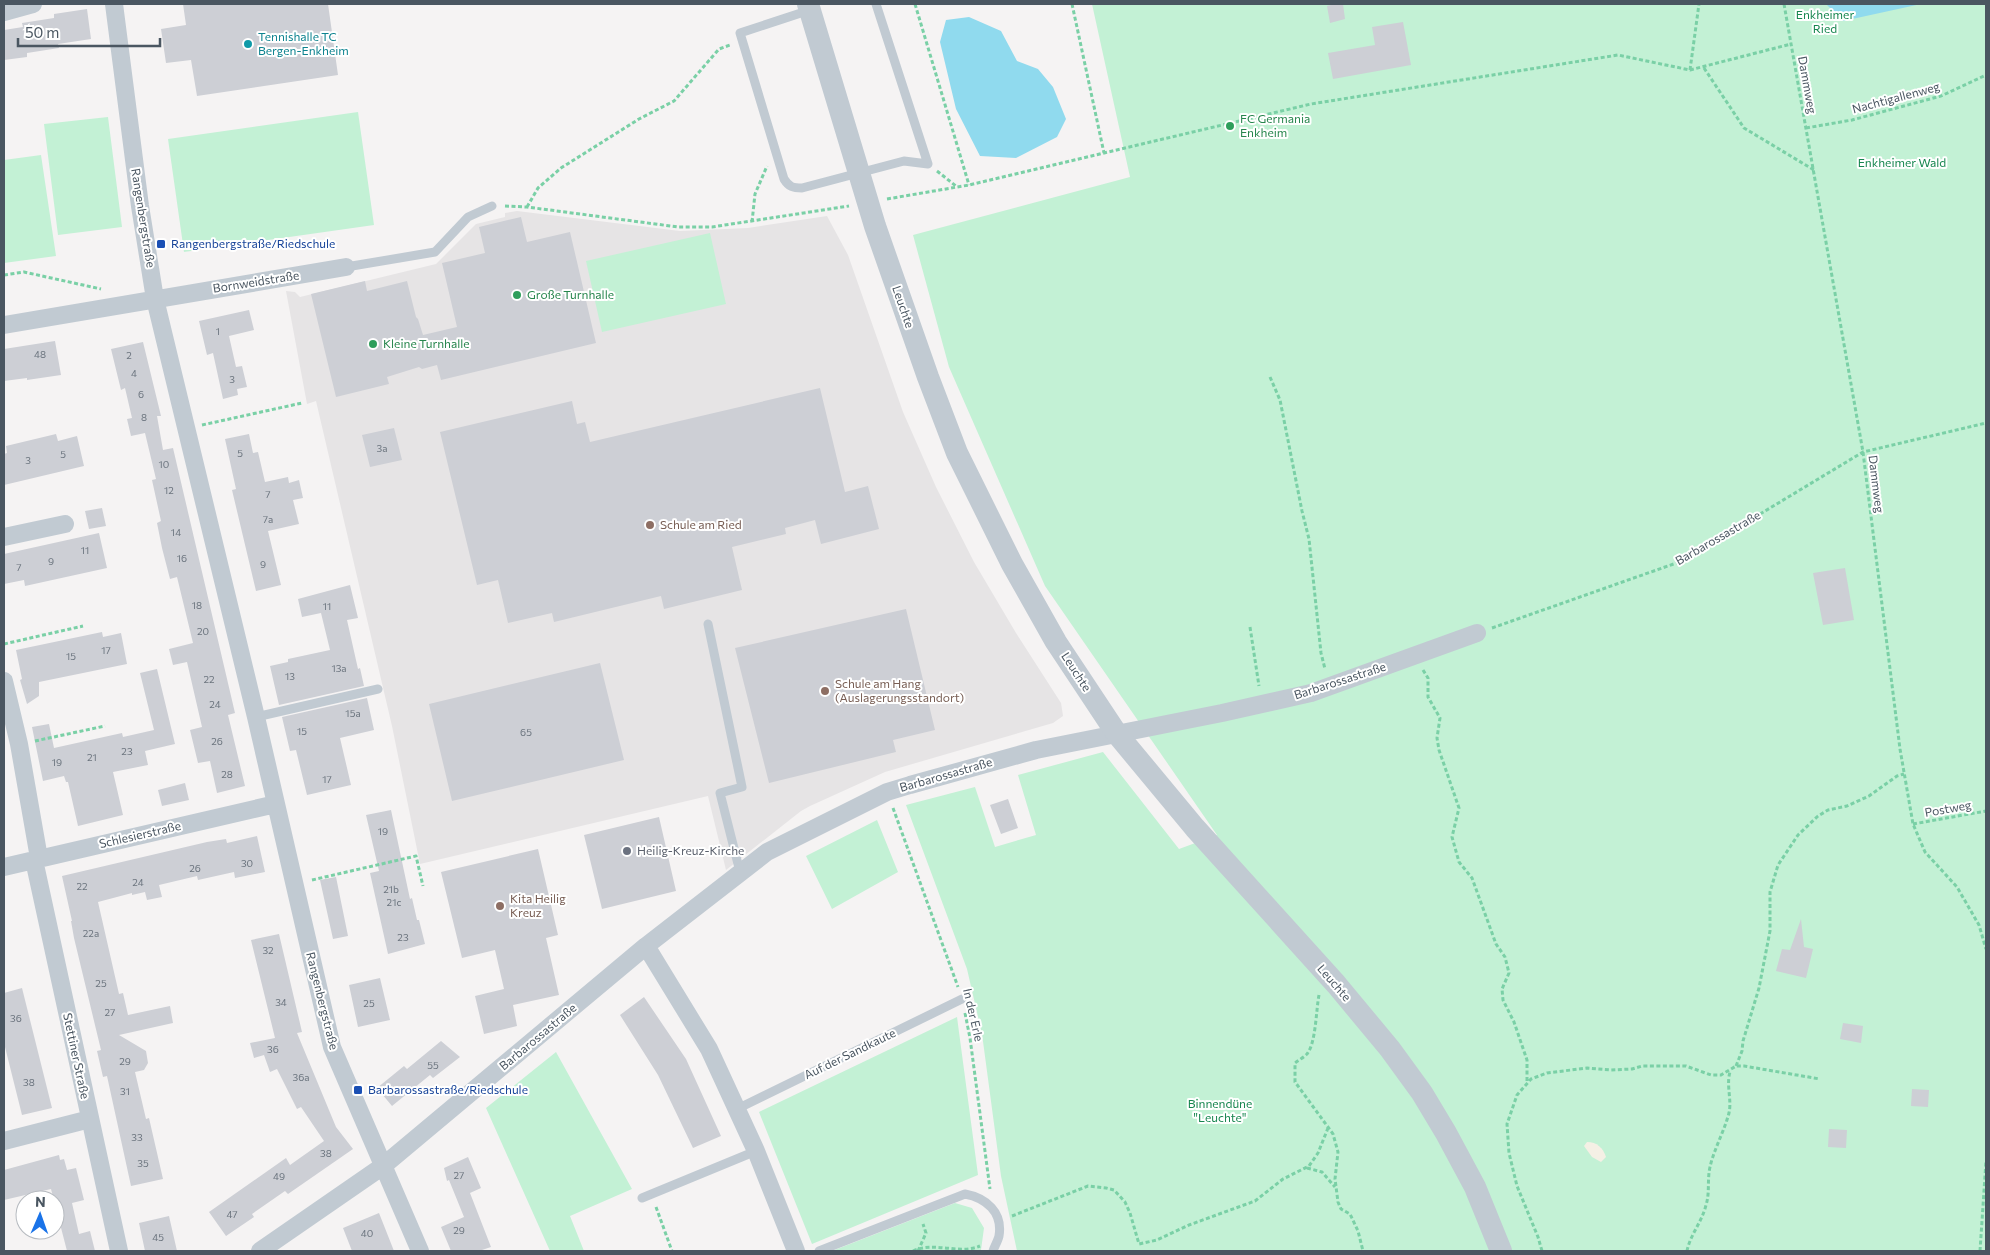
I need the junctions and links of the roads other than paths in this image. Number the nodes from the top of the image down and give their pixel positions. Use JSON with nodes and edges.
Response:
{"nodes":[{"id":1,"x":33,"y":4,"type":"edge"},
{"id":2,"x":114,"y":4,"type":"edge"},
{"id":3,"x":876,"y":4,"type":"edge"},
{"id":4,"x":809,"y":7,"type":"edge"},
{"id":5,"x":4,"y":12,"type":"edge"},
{"id":6,"x":859,"y":173,"type":"junction"},
{"id":7,"x":492,"y":206,"type":"road end"},
{"id":8,"x":346,"y":267,"type":"joint"},
{"id":9,"x":155,"y":299,"type":"junction"},
{"id":10,"x":4,"y":325,"type":"edge"},
{"id":11,"x":65,"y":524,"type":"dead end"},
{"id":12,"x":4,"y":537,"type":"edge"},
{"id":13,"x":708,"y":624,"type":"dead end"},
{"id":14,"x":1477,"y":633,"type":"road end"},
{"id":15,"x":4,"y":681,"type":"edge"},
{"id":16,"x":378,"y":689,"type":"dead end"},
{"id":17,"x":256,"y":717,"type":"junction"},
{"id":18,"x":1117,"y":734,"type":"junction"},
{"id":19,"x":276,"y":804,"type":"junction"},
{"id":20,"x":36,"y":859,"type":"junction"},
{"id":21,"x":4,"y":867,"type":"edge"},
{"id":22,"x":740,"y":872,"type":"junction"},
{"id":23,"x":646,"y":946,"type":"junction"},
{"id":24,"x":962,"y":999,"type":"road end"},
{"id":25,"x":737,"y":1109,"type":"junction"},
{"id":26,"x":90,"y":1119,"type":"junction"},
{"id":27,"x":4,"y":1141,"type":"edge"},
{"id":28,"x":756,"y":1151,"type":"junction"},
{"id":29,"x":383,"y":1166,"type":"junction"},
{"id":30,"x":647,"y":1196,"type":"road end"},
{"id":31,"x":119,"y":1251,"type":"edge"},
{"id":32,"x":260,"y":1251,"type":"edge"},
{"id":33,"x":420,"y":1251,"type":"edge"},
{"id":34,"x":796,"y":1251,"type":"edge"},
{"id":35,"x":819,"y":1251,"type":"edge"},
{"id":36,"x":992,"y":1251,"type":"edge"},
{"id":37,"x":1501,"y":1251,"type":"edge"}],
"edges":[{"from":1,"to":5,"type":"street"},
{"from":2,"to":9,"type":"street","name":"Rangenbergstraße"},
{"from":3,"to":6,"type":"lane"},
{"from":4,"to":6,"type":"street","name":"Leuchte"},
{"from":4,"to":6,"type":"lane"},
{"from":6,"to":18,"type":"street","name":"Leuchte"},
{"from":7,"to":8,"type":"lane","name":"Bornweidstraße"},
{"from":8,"to":9,"type":"street","name":"Bornweidstraße"},
{"from":9,"to":10,"type":"street","name":"Bornweidstraße"},
{"from":9,"to":17,"type":"street","name":"Rangenbergstraße"},
{"from":11,"to":12,"type":"street"},
{"from":13,"to":22,"type":"lane"},
{"from":14,"to":18,"type":"street","name":"Barbarossastraße"},
{"from":15,"to":20,"type":"street","name":"Stettiner Straße"},
{"from":16,"to":17,"type":"lane"},
{"from":17,"to":19,"type":"street","name":"Rangenbergstraße"},
{"from":18,"to":22,"type":"street","name":"Barbarossastraße"},
{"from":18,"to":37,"type":"street","name":"Leuchte"},
{"from":19,"to":20,"type":"street","name":"Schlesierstraße"},
{"from":19,"to":29,"type":"street","name":"Rangenbergstraße"},
{"from":20,"to":21,"type":"street","name":"Schlesierstraße"},
{"from":20,"to":26,"type":"street","name":"Stettiner Straße"},
{"from":22,"to":23,"type":"street","name":"Barbarossastraße"},
{"from":23,"to":25,"type":"street"},
{"from":23,"to":29,"type":"street","name":"Barbarossastraße"},
{"from":24,"to":25,"type":"lane","name":"Auf der Sandkaute"},
{"from":25,"to":28,"type":"street"},
{"from":26,"to":27,"type":"street"},
{"from":26,"to":31,"type":"street","name":"Stettiner Straße"},
{"from":28,"to":30,"type":"lane"},
{"from":28,"to":34,"type":"street"},
{"from":29,"to":32,"type":"street","name":"Barbarossastraße"},
{"from":29,"to":33,"type":"street","name":"Rangenbergstraße"},
{"from":35,"to":36,"type":"lane"}]}
